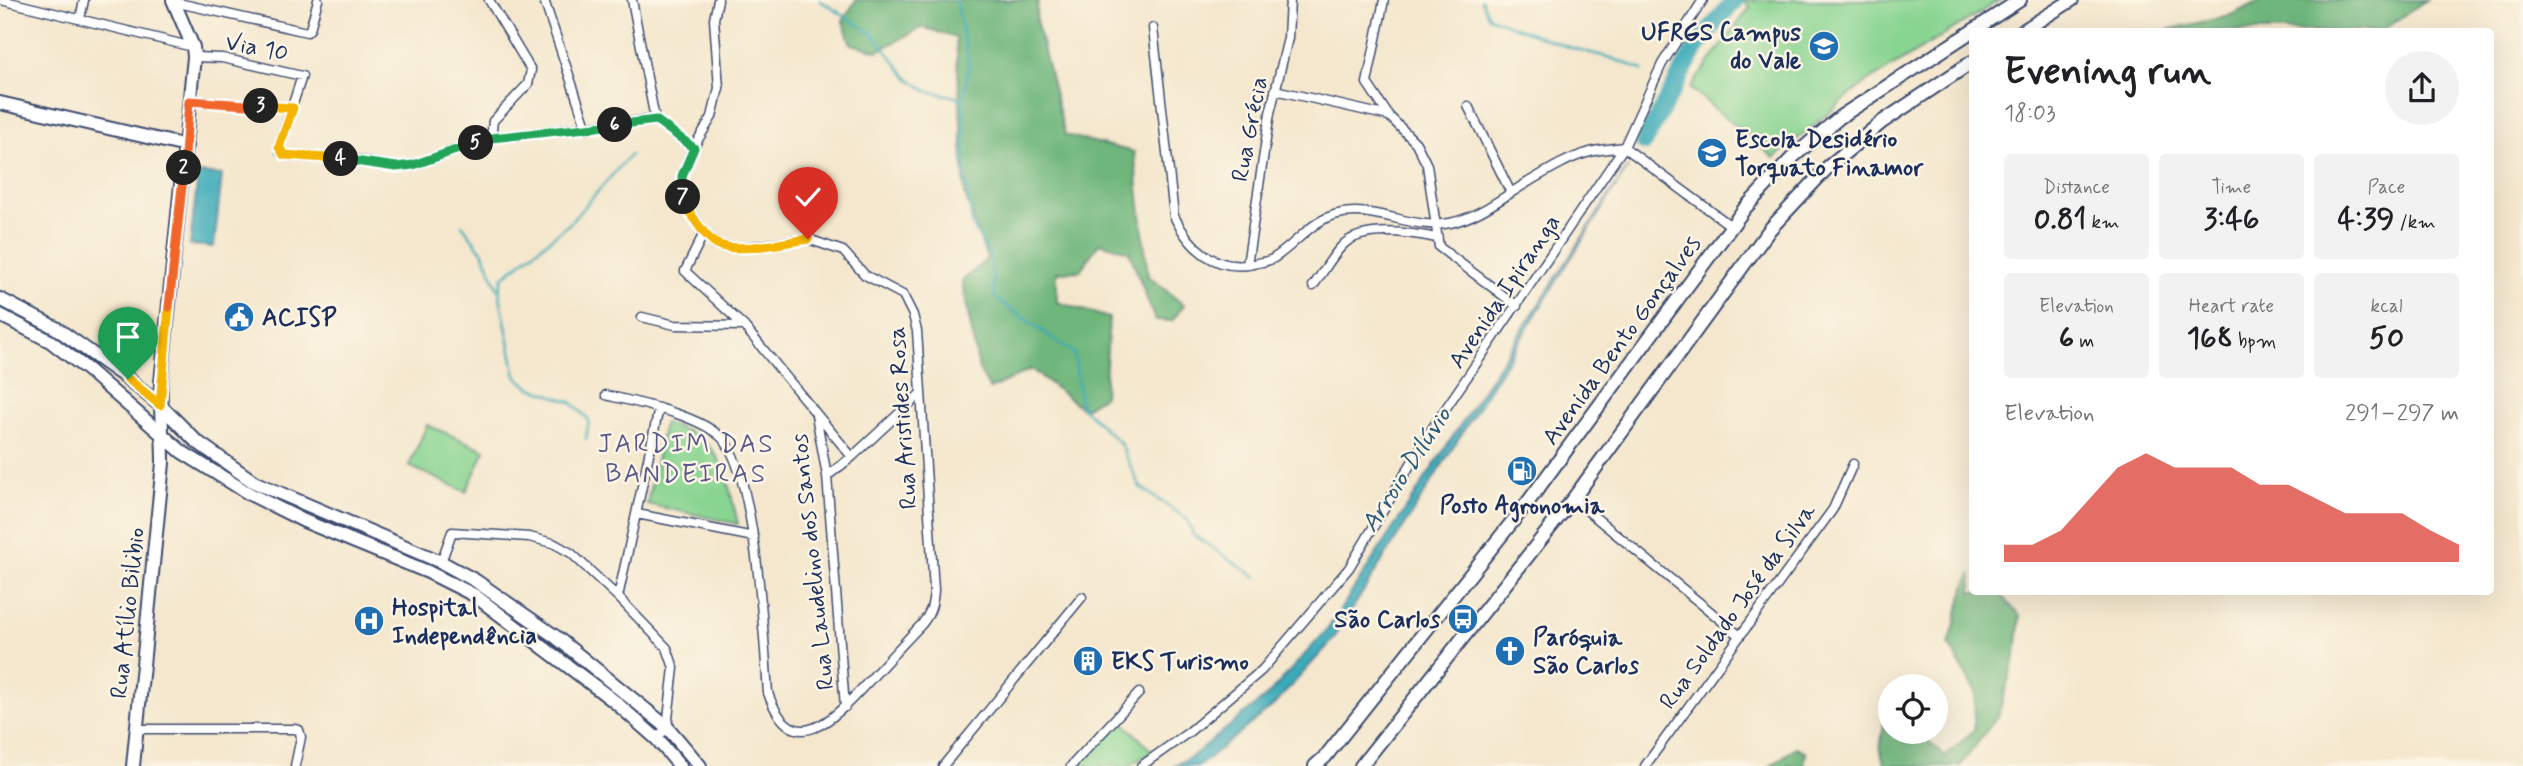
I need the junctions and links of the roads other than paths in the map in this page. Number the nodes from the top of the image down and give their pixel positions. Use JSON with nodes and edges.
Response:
{"nodes":[{"id":1,"x":1,"y":0,"type":"edge"},
{"id":2,"x":85,"y":0,"type":"edge"},
{"id":3,"x":318,"y":0,"type":"edge"},
{"id":4,"x":489,"y":0,"type":"edge"},
{"id":5,"x":544,"y":0,"type":"edge"},
{"id":6,"x":632,"y":0,"type":"edge"},
{"id":7,"x":718,"y":0,"type":"edge"},
{"id":8,"x":1290,"y":0,"type":"edge"},
{"id":9,"x":1384,"y":0,"type":"edge"},
{"id":10,"x":1703,"y":0,"type":"edge"},
{"id":11,"x":2020,"y":0,"type":"edge"},
{"id":12,"x":2072,"y":0,"type":"edge"},
{"id":13,"x":174,"y":1,"type":"edge"},
{"id":14,"x":80,"y":19,"type":"junction"},
{"id":15,"x":1153,"y":28,"type":"dead end"},
{"id":16,"x":1977,"y":28,"type":"edge"},
{"id":17,"x":2027,"y":28,"type":"edge"},
{"id":18,"x":1969,"y":33,"type":"edge"},
{"id":19,"x":193,"y":52,"type":"junction"},
{"id":20,"x":1969,"y":64,"type":"edge"},
{"id":21,"x":1275,"y":90,"type":"junction"},
{"id":22,"x":189,"y":101,"type":"junction"},
{"id":23,"x":0,"y":103,"type":"edge"},
{"id":24,"x":1468,"y":106,"type":"dead end"},
{"id":25,"x":293,"y":108,"type":"junction"},
{"id":26,"x":1389,"y":116,"type":"junction"},
{"id":27,"x":656,"y":120,"type":"junction"},
{"id":28,"x":587,"y":129,"type":"junction"},
{"id":29,"x":491,"y":138,"type":"junction"},
{"id":30,"x":186,"y":146,"type":"junction"},
{"id":31,"x":1624,"y":147,"type":"junction"},
{"id":32,"x":694,"y":148,"type":"junction"},
{"id":33,"x":1511,"y":193,"type":"junction"},
{"id":34,"x":1434,"y":225,"type":"junction"},
{"id":35,"x":1731,"y":226,"type":"junction"},
{"id":36,"x":704,"y":233,"type":"junction"},
{"id":37,"x":1437,"y":238,"type":"junction"},
{"id":38,"x":1247,"y":265,"type":"junction"},
{"id":39,"x":1313,"y":286,"type":"dead end"},
{"id":40,"x":0,"y":299,"type":"edge"},
{"id":41,"x":1517,"y":306,"type":"junction"},
{"id":42,"x":0,"y":315,"type":"edge"},
{"id":43,"x":642,"y":317,"type":"dead end"},
{"id":44,"x":744,"y":326,"type":"junction"},
{"id":45,"x":920,"y":394,"type":"junction"},
{"id":46,"x":606,"y":395,"type":"dead end"},
{"id":47,"x":160,"y":405,"type":"junction"},
{"id":48,"x":659,"y":408,"type":"junction"},
{"id":49,"x":816,"y":415,"type":"junction"},
{"id":50,"x":163,"y":437,"type":"junction"},
{"id":51,"x":196,"y":441,"type":"junction"},
{"id":52,"x":181,"y":452,"type":"junction"},
{"id":53,"x":852,"y":457,"type":"junction"},
{"id":54,"x":163,"y":463,"type":"junction"},
{"id":55,"x":1853,"y":464,"type":"dead end"},
{"id":56,"x":827,"y":476,"type":"junction"},
{"id":57,"x":1573,"y":499,"type":"junction"},
{"id":58,"x":637,"y":514,"type":"junction"},
{"id":59,"x":754,"y":537,"type":"junction"},
{"id":60,"x":441,"y":562,"type":"junction"},
{"id":61,"x":618,"y":597,"type":"junction"},
{"id":62,"x":1082,"y":597,"type":"dead end"},
{"id":63,"x":1739,"y":635,"type":"junction"},
{"id":64,"x":1139,"y":693,"type":"dead end"},
{"id":65,"x":845,"y":707,"type":"junction"},
{"id":66,"x":667,"y":727,"type":"junction"},
{"id":67,"x":137,"y":729,"type":"junction"},
{"id":68,"x":657,"y":739,"type":"junction"},
{"id":69,"x":133,"y":766,"type":"edge"},
{"id":70,"x":295,"y":766,"type":"edge"},
{"id":71,"x":680,"y":766,"type":"edge"},
{"id":72,"x":700,"y":766,"type":"edge"},
{"id":73,"x":943,"y":766,"type":"edge"},
{"id":74,"x":1071,"y":766,"type":"edge"},
{"id":75,"x":1140,"y":766,"type":"edge"},
{"id":76,"x":1315,"y":766,"type":"edge"},
{"id":77,"x":1361,"y":766,"type":"edge"},
{"id":78,"x":1645,"y":766,"type":"edge"}],
"edges":[{"from":1,"to":14,"type":"street"},
{"from":2,"to":14,"type":"street"},
{"from":3,"to":13,"type":"street"},
{"from":4,"to":29,"type":"street"},
{"from":5,"to":28,"type":"street"},
{"from":6,"to":27,"type":"street"},
{"from":7,"to":32,"type":"street"},
{"from":8,"to":21,"type":"street","name":"Rua Grécia"},
{"from":9,"to":26,"type":"street"},
{"from":10,"to":31,"type":"street","name":"Avenida Ipiranga"},
{"from":11,"to":16,"type":"main road","name":"Avenida Bento Gonçalves"},
{"from":12,"to":17,"type":"main road"},
{"from":13,"to":19,"type":"main road"},
{"from":14,"to":19,"type":"street"},
{"from":15,"to":38,"type":"street"},
{"from":18,"to":35,"type":"main road","name":"Avenida Bento Gonçalves"},
{"from":19,"to":22,"type":"main road","name":"Rua Atílio Bilibio"},
{"from":19,"to":25,"type":"street","name":"Via 10"},
{"from":20,"to":57,"type":"main road"},
{"from":21,"to":26,"type":"street"},
{"from":21,"to":38,"type":"street","name":"Rua Grécia"},
{"from":22,"to":25,"type":"street"},
{"from":22,"to":30,"type":"main road","name":"Rua Atílio Bilibio"},
{"from":23,"to":30,"type":"main road"},
{"from":24,"to":33,"type":"street"},
{"from":25,"to":29,"type":"street"},
{"from":26,"to":34,"type":"street"},
{"from":27,"to":28,"type":"street"},
{"from":27,"to":32,"type":"street"},
{"from":28,"to":29,"type":"street"},
{"from":30,"to":47,"type":"main road","name":"Rua Atílio Bilibio"},
{"from":31,"to":33,"type":"street"},
{"from":31,"to":35,"type":"street"},
{"from":31,"to":41,"type":"street","name":"Avenida Ipiranga"},
{"from":32,"to":36,"type":"street"},
{"from":33,"to":34,"type":"street"},
{"from":34,"to":37,"type":"street"},
{"from":34,"to":38,"type":"street"},
{"from":35,"to":76,"type":"main road","name":"Avenida Bento Gonçalves"},
{"from":36,"to":44,"type":"street","name":"Rua Laudelino dos Santos"},
{"from":36,"to":45,"type":"street","name":"Rua Aristides Rosa"},
{"from":37,"to":39,"type":"street"},
{"from":37,"to":41,"type":"street"},
{"from":40,"to":47,"type":"main road"},
{"from":41,"to":75,"type":"street","name":"Avenida Ipiranga"},
{"from":42,"to":50,"type":"main road"},
{"from":43,"to":44,"type":"street"},
{"from":44,"to":49,"type":"street","name":"Rua Laudelino dos Santos"},
{"from":45,"to":53,"type":"street"},
{"from":45,"to":65,"type":"street","name":"Rua Aristides Rosa"},
{"from":46,"to":48,"type":"street"},
{"from":47,"to":50,"type":"main road","name":"Rua Atílio Bilibio"},
{"from":47,"to":51,"type":"main road"},
{"from":48,"to":58,"type":"street"},
{"from":48,"to":59,"type":"street"},
{"from":49,"to":53,"type":"street","name":"Rua Laudelino dos Santos"},
{"from":49,"to":56,"type":"street","name":"Rua Laudelino dos Santos"},
{"from":50,"to":51,"type":"main road"},
{"from":50,"to":52,"type":"main road"},
{"from":50,"to":54,"type":"main road","name":"Rua Atílio Bilibio"},
{"from":51,"to":60,"type":"main road"},
{"from":52,"to":54,"type":"main road"},
{"from":52,"to":68,"type":"main road"},
{"from":53,"to":56,"type":"street"},
{"from":54,"to":67,"type":"main road","name":"Rua Atílio Bilibio"},
{"from":55,"to":63,"type":"street","name":"Rua Soldado José da Silva"},
{"from":56,"to":65,"type":"street","name":"Rua Laudelino dos Santos"},
{"from":57,"to":63,"type":"street"},
{"from":57,"to":77,"type":"main road"},
{"from":58,"to":59,"type":"street"},
{"from":58,"to":61,"type":"street"},
{"from":59,"to":65,"type":"street","name":"Rua Aristides Rosa"},
{"from":60,"to":61,"type":"street"},
{"from":60,"to":66,"type":"main road"},
{"from":61,"to":66,"type":"street"},
{"from":62,"to":73,"type":"street"},
{"from":63,"to":78,"type":"street","name":"Rua Soldado José da Silva"},
{"from":64,"to":74,"type":"street"},
{"from":66,"to":68,"type":"street"},
{"from":66,"to":72,"type":"main road"},
{"from":67,"to":69,"type":"main road","name":"Rua Atílio Bilibio"},
{"from":67,"to":70,"type":"street"},
{"from":68,"to":71,"type":"main road"}]}
